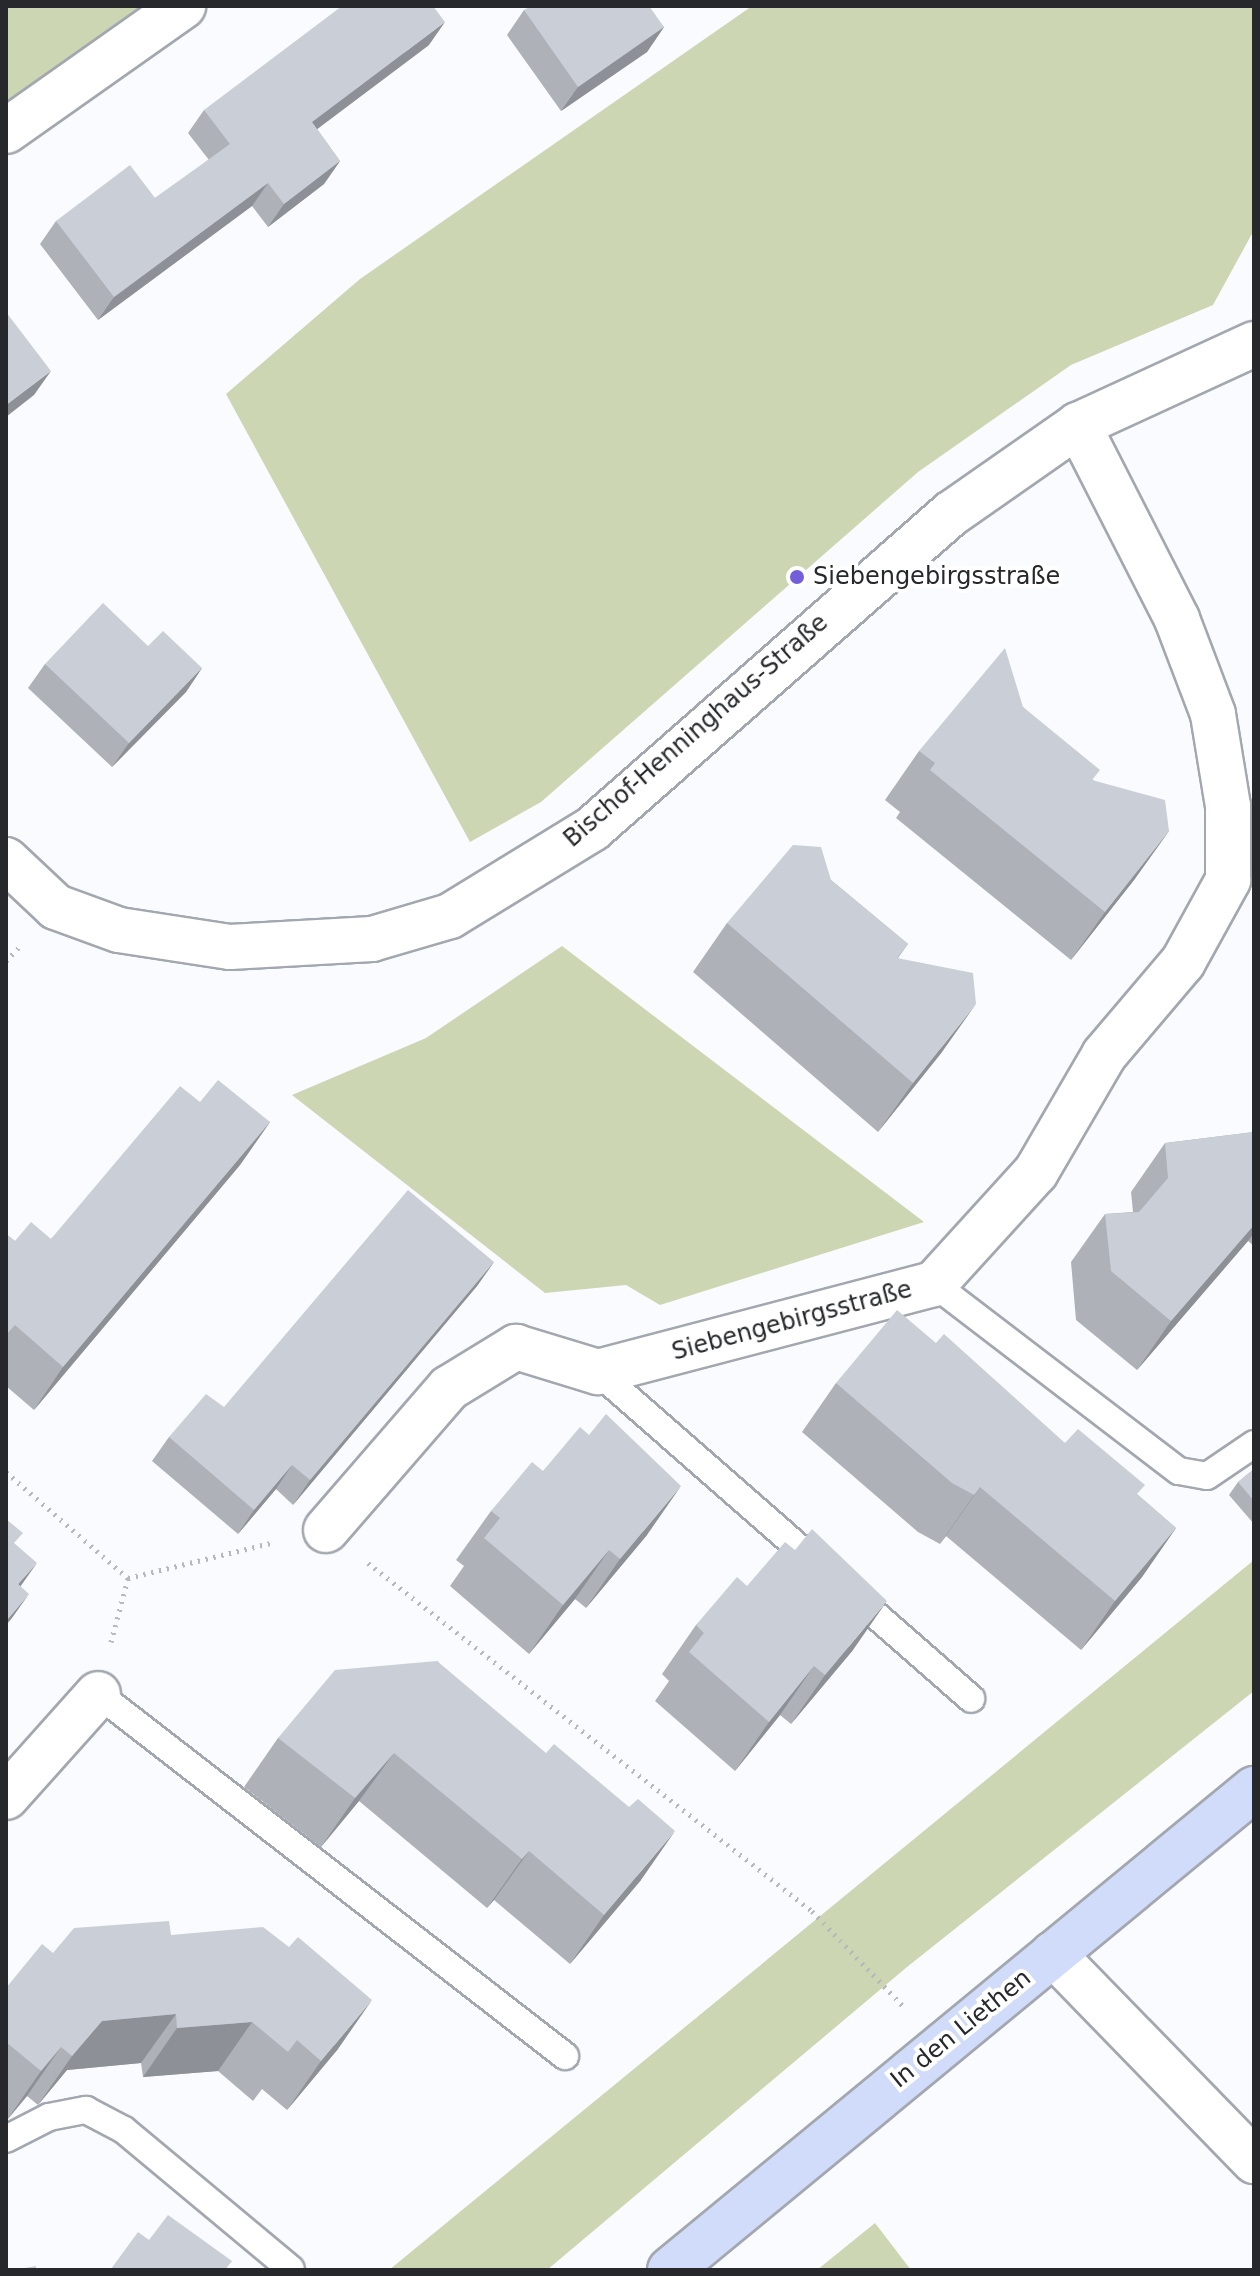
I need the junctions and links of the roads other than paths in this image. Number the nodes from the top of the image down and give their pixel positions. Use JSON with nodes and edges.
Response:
{"nodes":[{"id":1,"x":183,"y":6,"type":"edge"},
{"id":2,"x":6,"y":131,"type":"edge"},
{"id":3,"x":1254,"y":344,"type":"edge"},
{"id":4,"x":1078,"y":425,"type":"junction"},
{"id":5,"x":6,"y":860,"type":"edge"},
{"id":6,"x":1241,"y":889,"type":"edge"},
{"id":7,"x":934,"y":1284,"type":"junction"},
{"id":8,"x":598,"y":1372,"type":"junction"},
{"id":9,"x":1254,"y":1444,"type":"edge"},
{"id":10,"x":326,"y":1530,"type":"road end"},
{"id":11,"x":98,"y":1694,"type":"joint"},
{"id":12,"x":971,"y":1699,"type":"dead end"},
{"id":13,"x":1254,"y":1789,"type":"edge"},
{"id":14,"x":6,"y":1797,"type":"edge"},
{"id":15,"x":1053,"y":1954,"type":"junction"},
{"id":16,"x":565,"y":2056,"type":"dead end"},
{"id":17,"x":6,"y":2139,"type":"edge"},
{"id":18,"x":1254,"y":2161,"type":"edge"},
{"id":19,"x":291,"y":2269,"type":"edge"},
{"id":20,"x":670,"y":2270,"type":"edge"}],
"edges":[{"from":1,"to":2,"type":"street"},
{"from":3,"to":4,"type":"street","name":"Bischof-Henninghaus-Straße"},
{"from":4,"to":5,"type":"street","name":"Bischof-Henninghaus-Straße"},
{"from":4,"to":6,"type":"street","name":"Siebengebirgsstraße"},
{"from":6,"to":7,"type":"street","name":"Siebengebirgsstraße"},
{"from":7,"to":8,"type":"street","name":"Siebengebirgsstraße"},
{"from":7,"to":9,"type":"lane"},
{"from":8,"to":10,"type":"street"},
{"from":8,"to":12,"type":"lane"},
{"from":11,"to":14,"type":"street"},
{"from":11,"to":16,"type":"lane"},
{"from":13,"to":15,"type":"street","name":"In den Liethen"},
{"from":15,"to":18,"type":"street"},
{"from":15,"to":20,"type":"street","name":"In den Liethen"},
{"from":17,"to":19,"type":"lane"}]}
